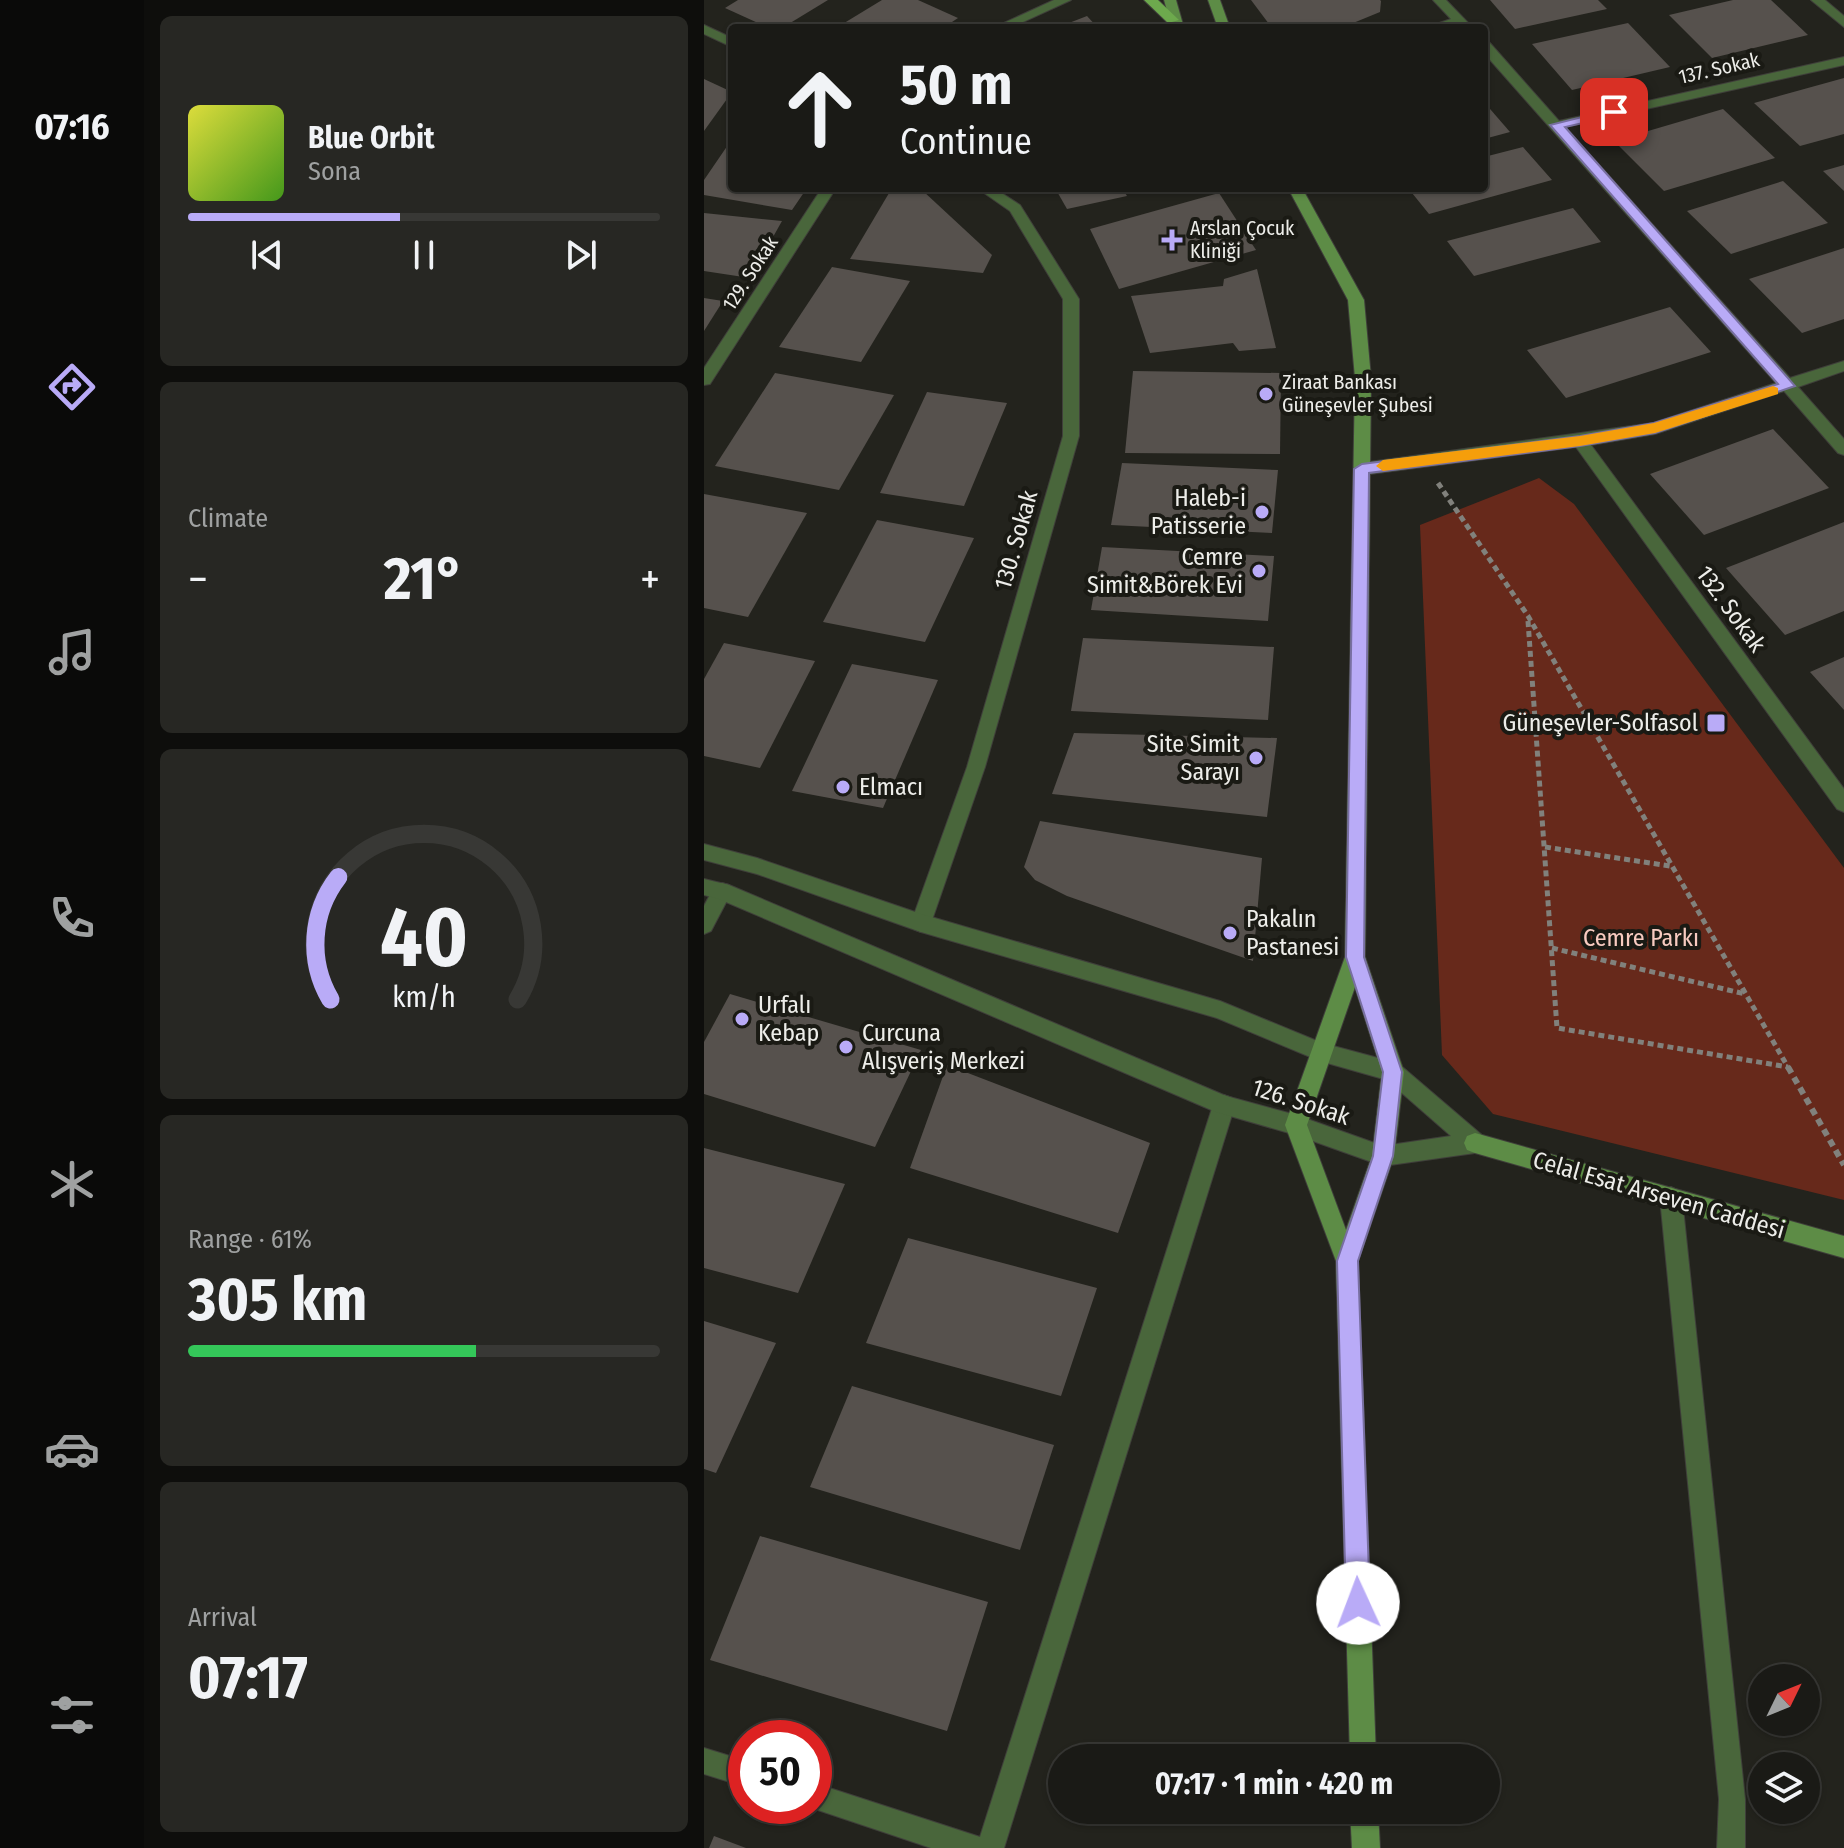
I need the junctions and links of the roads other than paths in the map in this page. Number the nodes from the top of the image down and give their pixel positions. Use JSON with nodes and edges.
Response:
{"nodes":[{"id":1,"x":1065,"y":0,"type":"edge"},
{"id":2,"x":1150,"y":0,"type":"edge"},
{"id":3,"x":1170,"y":0,"type":"edge"},
{"id":4,"x":1214,"y":0,"type":"edge"},
{"id":5,"x":1439,"y":0,"type":"edge"},
{"id":6,"x":1817,"y":0,"type":"edge"},
{"id":7,"x":1844,"y":23,"type":"edge"},
{"id":8,"x":1008,"y":24,"type":"edge"},
{"id":9,"x":1175,"y":24,"type":"edge"},
{"id":10,"x":1223,"y":24,"type":"edge"},
{"id":11,"x":1463,"y":24,"type":"edge"},
{"id":12,"x":704,"y":29,"type":"edge"},
{"id":13,"x":728,"y":41,"type":"edge"},
{"id":14,"x":1488,"y":49,"type":"edge"},
{"id":15,"x":1844,"y":61,"type":"edge"},
{"id":16,"x":1557,"y":125,"type":"junction"},
{"id":17,"x":826,"y":192,"type":"edge"},
{"id":18,"x":990,"y":192,"type":"edge"},
{"id":19,"x":1297,"y":192,"type":"edge"},
{"id":20,"x":1844,"y":366,"type":"edge"},
{"id":21,"x":704,"y":380,"type":"edge"},
{"id":22,"x":1788,"y":386,"type":"junction"},
{"id":23,"x":1580,"y":441,"type":"junction"},
{"id":24,"x":1844,"y":449,"type":"edge"},
{"id":25,"x":1362,"y":469,"type":"junction"},
{"id":26,"x":1844,"y":804,"type":"edge"},
{"id":27,"x":704,"y":852,"type":"edge"},
{"id":28,"x":713,"y":889,"type":"edge"},
{"id":29,"x":921,"y":923,"type":"junction"},
{"id":30,"x":704,"y":925,"type":"edge"},
{"id":31,"x":1355,"y":957,"type":"junction"},
{"id":32,"x":1320,"y":1052,"type":"junction"},
{"id":33,"x":1393,"y":1072,"type":"junction"},
{"id":34,"x":1224,"y":1105,"type":"junction"},
{"id":35,"x":1296,"y":1125,"type":"junction"},
{"id":36,"x":1475,"y":1143,"type":"junction"},
{"id":37,"x":1383,"y":1156,"type":"junction"},
{"id":38,"x":1671,"y":1198,"type":"junction"},
{"id":39,"x":1844,"y":1247,"type":"edge"},
{"id":40,"x":1347,"y":1261,"type":"junction"},
{"id":41,"x":1363,"y":1744,"type":"edge"},
{"id":42,"x":704,"y":1761,"type":"edge"},
{"id":43,"x":728,"y":1768,"type":"edge"},
{"id":44,"x":832,"y":1802,"type":"edge"},
{"id":45,"x":1365,"y":1824,"type":"edge"},
{"id":46,"x":973,"y":1848,"type":"edge"},
{"id":47,"x":990,"y":1848,"type":"edge"},
{"id":48,"x":1366,"y":1848,"type":"edge"},
{"id":49,"x":1731,"y":1848,"type":"edge"}],
"edges":[{"from":1,"to":8,"type":"street"},
{"from":2,"to":9,"type":"main road"},
{"from":3,"to":9,"type":"main road"},
{"from":4,"to":10,"type":"main road"},
{"from":5,"to":11,"type":"street"},
{"from":6,"to":7,"type":"street"},
{"from":12,"to":13,"type":"street"},
{"from":14,"to":16,"type":"street"},
{"from":15,"to":16,"type":"street","name":"137. Sokak"},
{"from":16,"to":22,"type":"street"},
{"from":17,"to":21,"type":"street","name":"129. Sokak"},
{"from":18,"to":29,"type":"street","name":"130. Sokak"},
{"from":19,"to":25,"type":"main road"},
{"from":20,"to":22,"type":"street"},
{"from":22,"to":23,"type":"street"},
{"from":22,"to":24,"type":"street"},
{"from":23,"to":25,"type":"street"},
{"from":23,"to":26,"type":"street","name":"132. Sokak"},
{"from":25,"to":31,"type":"main road"},
{"from":27,"to":29,"type":"street"},
{"from":28,"to":30,"type":"street"},
{"from":28,"to":34,"type":"street","name":"126. Sokak"},
{"from":29,"to":32,"type":"street"},
{"from":31,"to":32,"type":"main road"},
{"from":31,"to":33,"type":"main road"},
{"from":32,"to":33,"type":"street"},
{"from":32,"to":35,"type":"main road"},
{"from":33,"to":36,"type":"street"},
{"from":33,"to":37,"type":"main road"},
{"from":34,"to":35,"type":"street","name":"126. Sokak"},
{"from":34,"to":47,"type":"street"},
{"from":35,"to":37,"type":"street","name":"126. Sokak"},
{"from":35,"to":40,"type":"main road"},
{"from":36,"to":37,"type":"street","name":"126. Sokak"},
{"from":36,"to":38,"type":"main road","name":"Celal Esat Arseven Caddesi"},
{"from":37,"to":40,"type":"main road"},
{"from":38,"to":39,"type":"main road","name":"Celal Esat Arseven Caddesi"},
{"from":38,"to":49,"type":"street"},
{"from":40,"to":41,"type":"main road"},
{"from":42,"to":43,"type":"street"},
{"from":44,"to":46,"type":"street"},
{"from":45,"to":48,"type":"main road"}]}
